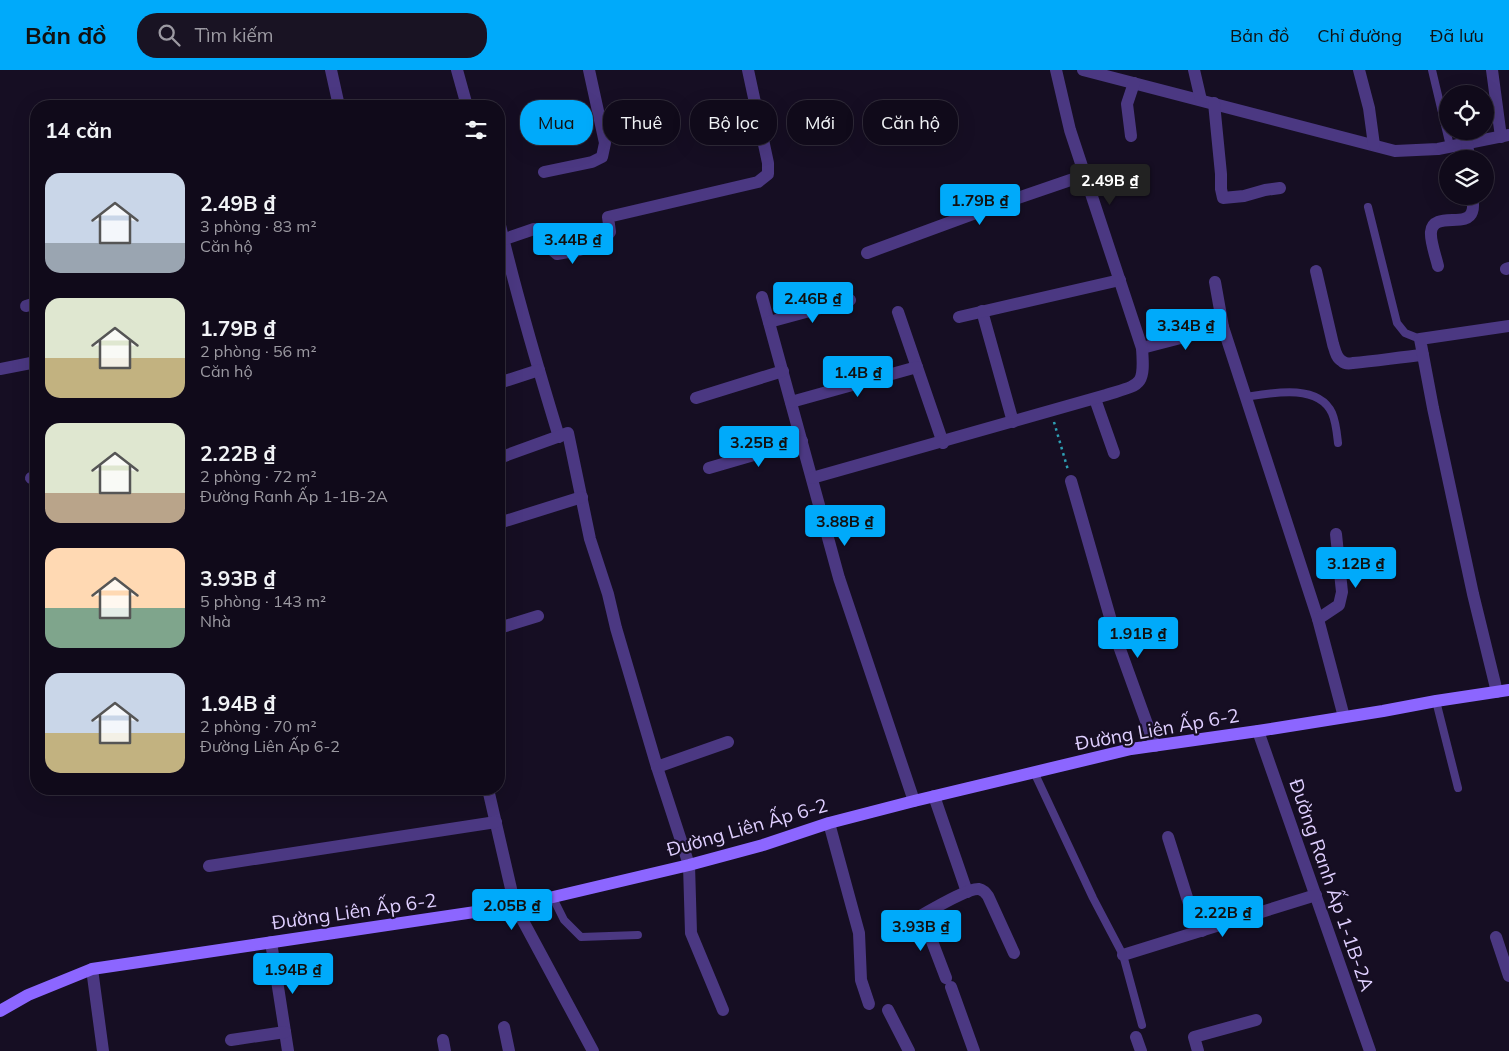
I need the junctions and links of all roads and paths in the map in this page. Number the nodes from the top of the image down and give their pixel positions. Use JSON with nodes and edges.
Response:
{"nodes":[{"id":1,"x":331,"y":70,"type":"edge"},
{"id":2,"x":457,"y":70,"type":"edge"},
{"id":3,"x":589,"y":70,"type":"edge"},
{"id":4,"x":748,"y":70,"type":"edge"},
{"id":5,"x":1056,"y":70,"type":"edge"},
{"id":6,"x":1083,"y":70,"type":"edge"},
{"id":7,"x":1194,"y":70,"type":"edge"},
{"id":8,"x":1359,"y":70,"type":"edge"},
{"id":9,"x":1432,"y":70,"type":"edge"},
{"id":10,"x":1492,"y":70,"type":"edge"},
{"id":11,"x":1134,"y":83,"type":"junction"},
{"id":12,"x":338,"y":100,"type":"edge"},
{"id":13,"x":465,"y":100,"type":"edge"},
{"id":14,"x":1201,"y":100,"type":"junction"},
{"id":15,"x":1214,"y":103,"type":"junction"},
{"id":16,"x":1131,"y":136,"type":"dead end"},
{"id":17,"x":1505,"y":136,"type":"edge"},
{"id":18,"x":1467,"y":143,"type":"junction"},
{"id":19,"x":1374,"y":145,"type":"junction"},
{"id":20,"x":1450,"y":146,"type":"junction"},
{"id":21,"x":1468,"y":150,"type":"edge"},
{"id":22,"x":544,"y":172,"type":"dead end"},
{"id":23,"x":1085,"y":175,"type":"junction"},
{"id":24,"x":1280,"y":188,"type":"dead end"},
{"id":25,"x":1473,"y":205,"type":"edge"},
{"id":26,"x":1368,"y":207,"type":"dead end"},
{"id":27,"x":505,"y":240,"type":"edge"},
{"id":28,"x":867,"y":253,"type":"dead end"},
{"id":29,"x":505,"y":254,"type":"edge"},
{"id":30,"x":1438,"y":266,"type":"dead end"},
{"id":31,"x":1316,"y":271,"type":"dead end"},
{"id":32,"x":1120,"y":280,"type":"junction"},
{"id":33,"x":1215,"y":282,"type":"dead end"},
{"id":34,"x":762,"y":297,"type":"dead end"},
{"id":35,"x":850,"y":300,"type":"dead end"},
{"id":36,"x":982,"y":311,"type":"junction"},
{"id":37,"x":898,"y":312,"type":"dead end"},
{"id":38,"x":959,"y":317,"type":"dead end"},
{"id":39,"x":769,"y":322,"type":"junction"},
{"id":40,"x":1509,"y":326,"type":"edge"},
{"id":41,"x":1223,"y":328,"type":"junction"},
{"id":42,"x":1420,"y":339,"type":"junction"},
{"id":43,"x":1142,"y":348,"type":"junction"},
{"id":44,"x":1423,"y":355,"type":"junction"},
{"id":45,"x":30,"y":363,"type":"edge"},
{"id":46,"x":917,"y":367,"type":"junction"},
{"id":47,"x":0,"y":369,"type":"edge"},
{"id":48,"x":538,"y":370,"type":"junction"},
{"id":49,"x":783,"y":371,"type":"junction"},
{"id":50,"x":505,"y":381,"type":"edge"},
{"id":51,"x":1245,"y":397,"type":"junction"},
{"id":52,"x":696,"y":398,"type":"dead end"},
{"id":53,"x":1095,"y":398,"type":"junction"},
{"id":54,"x":791,"y":402,"type":"junction"},
{"id":55,"x":1050,"y":411,"type":"junction"},
{"id":56,"x":1014,"y":422,"type":"junction"},
{"id":57,"x":559,"y":437,"type":"junction"},
{"id":58,"x":802,"y":441,"type":"junction"},
{"id":59,"x":942,"y":443,"type":"junction"},
{"id":60,"x":1338,"y":443,"type":"dead end"},
{"id":61,"x":1114,"y":453,"type":"dead end"},
{"id":62,"x":505,"y":456,"type":"edge"},
{"id":63,"x":709,"y":468,"type":"dead end"},
{"id":64,"x":812,"y":478,"type":"junction"},
{"id":65,"x":1071,"y":481,"type":"joint"},
{"id":66,"x":582,"y":496,"type":"junction"},
{"id":67,"x":505,"y":521,"type":"edge"},
{"id":68,"x":1336,"y":534,"type":"dead end"},
{"id":69,"x":538,"y":616,"type":"dead end"},
{"id":70,"x":1318,"y":619,"type":"junction"},
{"id":71,"x":505,"y":626,"type":"edge"},
{"id":72,"x":1503,"y":691,"type":"edge"},
{"id":73,"x":1436,"y":701,"type":"junction"},
{"id":74,"x":1344,"y":717,"type":"junction"},
{"id":75,"x":1258,"y":731,"type":"junction"},
{"id":76,"x":728,"y":742,"type":"dead end"},
{"id":77,"x":1155,"y":746,"type":"junction"},
{"id":78,"x":657,"y":767,"type":"junction"},
{"id":79,"x":1034,"y":772,"type":"junction"},
{"id":80,"x":1458,"y":788,"type":"dead end"},
{"id":81,"x":489,"y":795,"type":"edge"},
{"id":82,"x":934,"y":796,"type":"junction"},
{"id":83,"x":914,"y":801,"type":"junction"},
{"id":84,"x":496,"y":822,"type":"junction"},
{"id":85,"x":828,"y":823,"type":"junction"},
{"id":86,"x":1168,"y":837,"type":"dead end"},
{"id":87,"x":689,"y":865,"type":"junction"},
{"id":88,"x":209,"y":866,"type":"dead end"},
{"id":89,"x":967,"y":892,"type":"junction"},
{"id":90,"x":1316,"y":895,"type":"junction"},
{"id":91,"x":552,"y":896,"type":"junction"},
{"id":92,"x":514,"y":906,"type":"junction"},
{"id":93,"x":1202,"y":931,"type":"junction"},
{"id":94,"x":638,"y":935,"type":"dead end"},
{"id":95,"x":1496,"y":937,"type":"dead end"},
{"id":96,"x":271,"y":942,"type":"junction"},
{"id":97,"x":1014,"y":953,"type":"dead end"},
{"id":98,"x":1123,"y":955,"type":"junction"},
{"id":99,"x":92,"y":969,"type":"junction"},
{"id":100,"x":1509,"y":976,"type":"edge"},
{"id":101,"x":869,"y":1004,"type":"dead end"},
{"id":102,"x":723,"y":1010,"type":"dead end"},
{"id":103,"x":888,"y":1010,"type":"dead end"},
{"id":104,"x":0,"y":1011,"type":"edge"},
{"id":105,"x":1256,"y":1020,"type":"dead end"},
{"id":106,"x":1142,"y":1025,"type":"dead end"},
{"id":107,"x":504,"y":1027,"type":"dead end"},
{"id":108,"x":285,"y":1032,"type":"junction"},
{"id":109,"x":1136,"y":1037,"type":"dead end"},
{"id":110,"x":231,"y":1040,"type":"dead end"},
{"id":111,"x":103,"y":1051,"type":"edge"},
{"id":112,"x":288,"y":1051,"type":"edge"},
{"id":113,"x":509,"y":1051,"type":"edge"},
{"id":114,"x":593,"y":1051,"type":"edge"},
{"id":115,"x":909,"y":1051,"type":"edge"},
{"id":116,"x":974,"y":1051,"type":"edge"},
{"id":117,"x":1141,"y":1051,"type":"edge"},
{"id":118,"x":1198,"y":1051,"type":"edge"},
{"id":119,"x":1370,"y":1051,"type":"edge"}],
"edges":[{"from":1,"to":12,"type":"street"},
{"from":2,"to":13,"type":"street"},
{"from":3,"to":22,"type":"street"},
{"from":4,"to":27,"type":"street"},
{"from":5,"to":23,"type":"street"},
{"from":6,"to":11,"type":"street"},
{"from":7,"to":14,"type":"street"},
{"from":8,"to":19,"type":"street"},
{"from":9,"to":20,"type":"lane"},
{"from":10,"to":17,"type":"street"},
{"from":11,"to":14,"type":"street"},
{"from":11,"to":16,"type":"street"},
{"from":14,"to":15,"type":"street"},
{"from":15,"to":19,"type":"street"},
{"from":15,"to":24,"type":"street"},
{"from":17,"to":18,"type":"street"},
{"from":18,"to":20,"type":"street"},
{"from":18,"to":21,"type":"street"},
{"from":19,"to":20,"type":"street"},
{"from":23,"to":28,"type":"street"},
{"from":23,"to":32,"type":"street"},
{"from":25,"to":30,"type":"street"},
{"from":26,"to":42,"type":"lane"},
{"from":29,"to":48,"type":"street"},
{"from":31,"to":44,"type":"street"},
{"from":32,"to":36,"type":"street"},
{"from":32,"to":43,"type":"street"},
{"from":33,"to":41,"type":"street"},
{"from":34,"to":39,"type":"street"},
{"from":35,"to":39,"type":"street"},
{"from":36,"to":38,"type":"street"},
{"from":36,"to":56,"type":"street"},
{"from":37,"to":46,"type":"street"},
{"from":39,"to":49,"type":"street"},
{"from":40,"to":42,"type":"street"},
{"from":41,"to":43,"type":"street"},
{"from":41,"to":51,"type":"street"},
{"from":42,"to":44,"type":"street"},
{"from":43,"to":53,"type":"street"},
{"from":44,"to":72,"type":"street"},
{"from":45,"to":47,"type":"street"},
{"from":46,"to":54,"type":"street"},
{"from":46,"to":59,"type":"street"},
{"from":48,"to":50,"type":"street"},
{"from":48,"to":57,"type":"street"},
{"from":49,"to":52,"type":"street"},
{"from":49,"to":54,"type":"street"},
{"from":51,"to":60,"type":"lane"},
{"from":51,"to":70,"type":"street"},
{"from":53,"to":55,"type":"street"},
{"from":53,"to":61,"type":"street"},
{"from":54,"to":58,"type":"street"},
{"from":55,"to":56,"type":"street"},
{"from":55,"to":65,"type":"path"},
{"from":56,"to":59,"type":"street"},
{"from":57,"to":62,"type":"street"},
{"from":57,"to":66,"type":"street"},
{"from":58,"to":63,"type":"street"},
{"from":58,"to":64,"type":"street"},
{"from":59,"to":64,"type":"street"},
{"from":64,"to":83,"type":"street"},
{"from":65,"to":77,"type":"street"},
{"from":66,"to":67,"type":"street"},
{"from":66,"to":78,"type":"street"},
{"from":68,"to":70,"type":"street"},
{"from":69,"to":71,"type":"street"},
{"from":70,"to":74,"type":"street"},
{"from":72,"to":73,"type":"street","name":"Đường Liên Ấp 6-2"},
{"from":73,"to":74,"type":"street","name":"Đường Liên Ấp 6-2"},
{"from":73,"to":80,"type":"lane"},
{"from":74,"to":75,"type":"street","name":"Đường Liên Ấp 6-2"},
{"from":75,"to":77,"type":"street","name":"Đường Liên Ấp 6-2"},
{"from":75,"to":90,"type":"street","name":"Đường Ranh Ấp 1-1B-2A"},
{"from":76,"to":78,"type":"street"},
{"from":77,"to":79,"type":"street","name":"Đường Liên Ấp 6-2"},
{"from":78,"to":87,"type":"street"},
{"from":79,"to":82,"type":"street","name":"Đường Liên Ấp 6-2"},
{"from":79,"to":98,"type":"lane"},
{"from":81,"to":84,"type":"street"},
{"from":82,"to":83,"type":"street","name":"Đường Liên Ấp 6-2"},
{"from":82,"to":89,"type":"street"},
{"from":83,"to":85,"type":"street","name":"Đường Liên Ấp 6-2"},
{"from":84,"to":88,"type":"street"},
{"from":84,"to":92,"type":"street"},
{"from":85,"to":87,"type":"street","name":"Đường Liên Ấp 6-2"},
{"from":85,"to":101,"type":"street"},
{"from":86,"to":93,"type":"street"},
{"from":87,"to":91,"type":"street","name":"Đường Liên Ấp 6-2"},
{"from":87,"to":102,"type":"street"},
{"from":89,"to":97,"type":"street"},
{"from":89,"to":116,"type":"street"},
{"from":90,"to":93,"type":"street"},
{"from":90,"to":119,"type":"street","name":"Đường Ranh Ấp 1-1B-2A"},
{"from":91,"to":92,"type":"street","name":"Đường Liên Ấp 6-2"},
{"from":91,"to":94,"type":"lane"},
{"from":92,"to":96,"type":"street","name":"Đường Liên Ấp 6-2"},
{"from":92,"to":114,"type":"street"},
{"from":93,"to":98,"type":"street"},
{"from":95,"to":100,"type":"street"},
{"from":96,"to":99,"type":"street","name":"Đường Liên Ấp 6-2"},
{"from":96,"to":108,"type":"street"},
{"from":98,"to":106,"type":"lane"},
{"from":99,"to":104,"type":"street","name":"Đường Liên Ấp 6-2"},
{"from":99,"to":111,"type":"street"},
{"from":103,"to":115,"type":"street"},
{"from":105,"to":118,"type":"street"},
{"from":107,"to":113,"type":"street"},
{"from":108,"to":110,"type":"street"},
{"from":108,"to":112,"type":"street"},
{"from":109,"to":117,"type":"street"}]}
